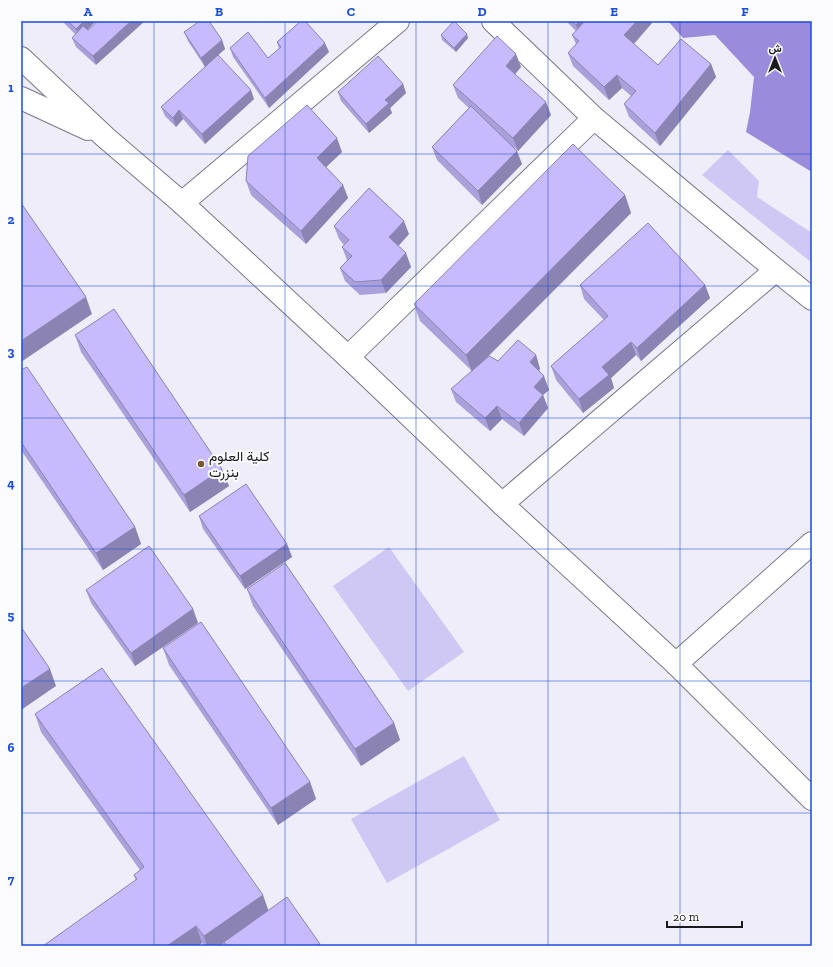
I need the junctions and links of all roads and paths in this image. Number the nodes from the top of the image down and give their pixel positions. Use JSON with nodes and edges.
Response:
{"nodes":[{"id":1,"x":398,"y":21,"type":"edge"},
{"id":2,"x":493,"y":21,"type":"edge"},
{"id":3,"x":21,"y":58,"type":"edge"},
{"id":4,"x":21,"y":98,"type":"edge"},
{"id":5,"x":594,"y":118,"type":"junction"},
{"id":6,"x":105,"y":138,"type":"junction"},
{"id":7,"x":182,"y":203,"type":"junction"},
{"id":8,"x":776,"y":270,"type":"junction"},
{"id":9,"x":812,"y":298,"type":"edge"},
{"id":10,"x":348,"y":357,"type":"junction"},
{"id":11,"x":502,"y":504,"type":"junction"},
{"id":12,"x":812,"y":543,"type":"edge"},
{"id":13,"x":676,"y":664,"type":"junction"},
{"id":14,"x":812,"y":799,"type":"edge"}],
"edges":[{"from":1,"to":7,"type":"street"},
{"from":2,"to":5,"type":"street"},
{"from":3,"to":6,"type":"street"},
{"from":4,"to":6,"type":"street"},
{"from":5,"to":8,"type":"street"},
{"from":5,"to":10,"type":"street"},
{"from":6,"to":7,"type":"street"},
{"from":7,"to":10,"type":"street"},
{"from":8,"to":9,"type":"street"},
{"from":8,"to":11,"type":"street"},
{"from":10,"to":11,"type":"street"},
{"from":11,"to":13,"type":"street"},
{"from":12,"to":13,"type":"street"},
{"from":13,"to":14,"type":"street"}]}
